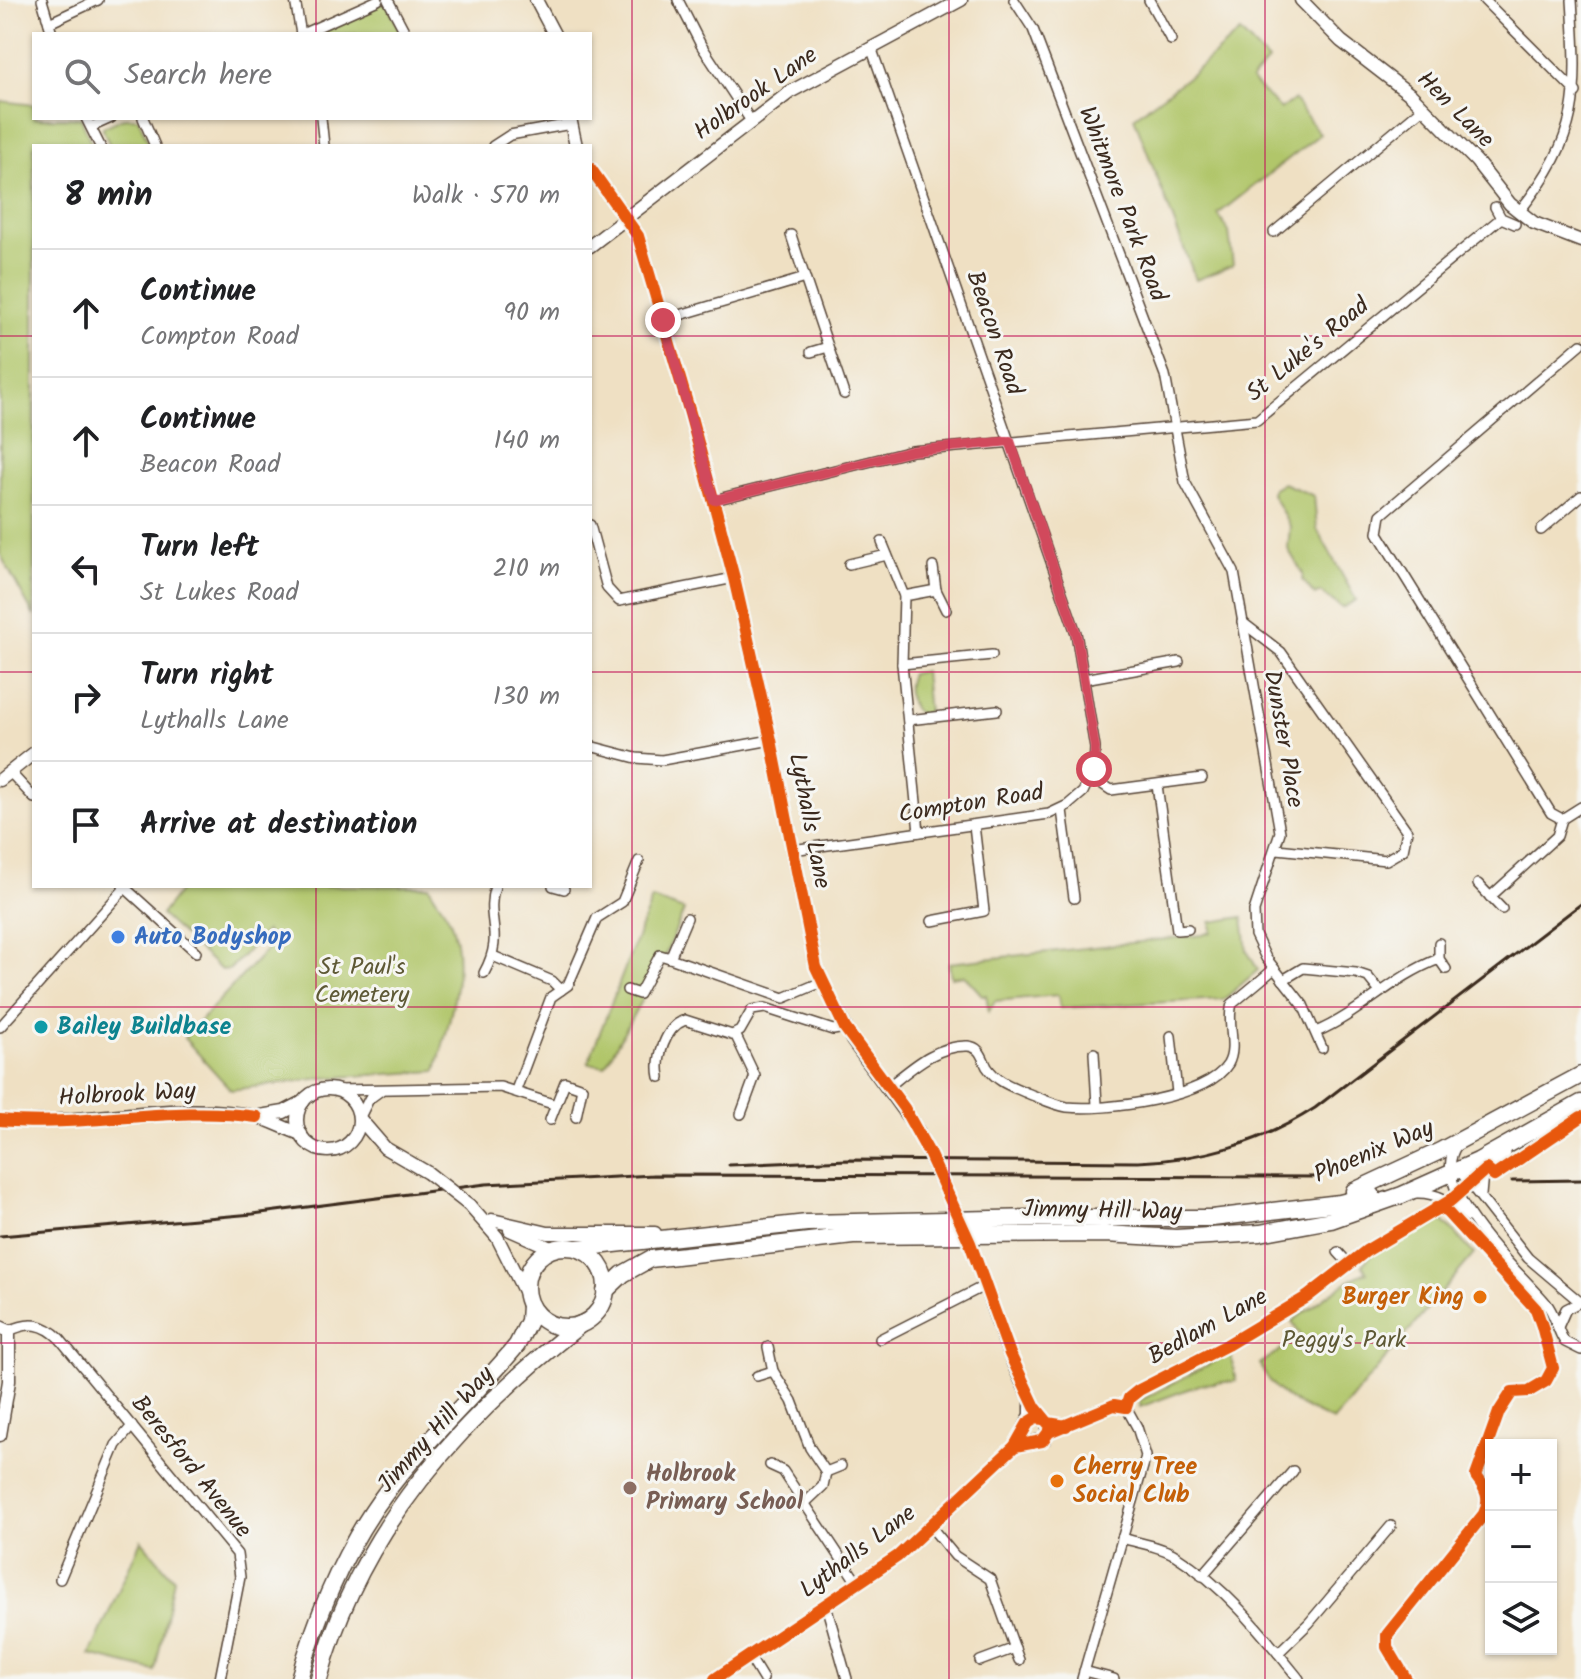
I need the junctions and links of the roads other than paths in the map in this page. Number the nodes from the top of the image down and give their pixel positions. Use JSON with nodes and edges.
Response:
{"nodes":[{"id":1,"x":42,"y":0,"type":"edge"},
{"id":2,"x":98,"y":0,"type":"edge"},
{"id":3,"x":295,"y":0,"type":"edge"},
{"id":4,"x":378,"y":0,"type":"edge"},
{"id":5,"x":388,"y":0,"type":"edge"},
{"id":6,"x":536,"y":0,"type":"edge"},
{"id":7,"x":678,"y":0,"type":"edge"},
{"id":8,"x":961,"y":0,"type":"edge"},
{"id":9,"x":1014,"y":0,"type":"edge"},
{"id":10,"x":1149,"y":0,"type":"edge"},
{"id":11,"x":1301,"y":0,"type":"edge"},
{"id":12,"x":1484,"y":0,"type":"edge"},
{"id":13,"x":1572,"y":0,"type":"edge"},
{"id":14,"x":49,"y":23,"type":"junction"},
{"id":15,"x":51,"y":32,"type":"edge"},
{"id":16,"x":302,"y":32,"type":"edge"},
{"id":17,"x":306,"y":32,"type":"edge"},
{"id":18,"x":405,"y":32,"type":"edge"},
{"id":19,"x":553,"y":32,"type":"edge"},
{"id":20,"x":1171,"y":40,"type":"dead end"},
{"id":21,"x":871,"y":47,"type":"junction"},
{"id":22,"x":1576,"y":92,"type":"junction"},
{"id":23,"x":1424,"y":107,"type":"junction"},
{"id":24,"x":1578,"y":112,"type":"edge"},
{"id":25,"x":144,"y":120,"type":"edge"},
{"id":26,"x":321,"y":120,"type":"edge"},
{"id":27,"x":571,"y":121,"type":"edge"},
{"id":28,"x":751,"y":121,"type":"junction"},
{"id":29,"x":88,"y":123,"type":"edge"},
{"id":30,"x":99,"y":144,"type":"edge"},
{"id":31,"x":154,"y":144,"type":"edge"},
{"id":32,"x":324,"y":144,"type":"edge"},
{"id":33,"x":496,"y":144,"type":"edge"},
{"id":34,"x":576,"y":144,"type":"edge"},
{"id":35,"x":592,"y":171,"type":"edge"},
{"id":36,"x":1495,"y":207,"type":"dead end"},
{"id":37,"x":628,"y":217,"type":"junction"},
{"id":38,"x":1501,"y":218,"type":"junction"},
{"id":39,"x":1517,"y":218,"type":"junction"},
{"id":40,"x":1274,"y":232,"type":"dead end"},
{"id":41,"x":791,"y":235,"type":"dead end"},
{"id":42,"x":1581,"y":241,"type":"edge"},
{"id":43,"x":592,"y":244,"type":"edge"},
{"id":44,"x":805,"y":278,"type":"junction"},
{"id":45,"x":663,"y":320,"type":"junction"},
{"id":46,"x":1581,"y":344,"type":"edge"},
{"id":47,"x":828,"y":347,"type":"junction"},
{"id":48,"x":811,"y":352,"type":"dead end"},
{"id":49,"x":844,"y":394,"type":"dead end"},
{"id":50,"x":1176,"y":428,"type":"junction"},
{"id":51,"x":1010,"y":441,"type":"junction"},
{"id":52,"x":1581,"y":496,"type":"edge"},
{"id":53,"x":714,"y":500,"type":"junction"},
{"id":54,"x":1541,"y":530,"type":"dead end"},
{"id":55,"x":882,"y":542,"type":"dead end"},
{"id":56,"x":887,"y":555,"type":"junction"},
{"id":57,"x":594,"y":560,"type":"edge"},
{"id":58,"x":849,"y":564,"type":"dead end"},
{"id":59,"x":933,"y":567,"type":"dead end"},
{"id":60,"x":734,"y":578,"type":"junction"},
{"id":61,"x":936,"y":590,"type":"junction"},
{"id":62,"x":904,"y":596,"type":"junction"},
{"id":63,"x":946,"y":610,"type":"dead end"},
{"id":64,"x":1242,"y":622,"type":"junction"},
{"id":65,"x":992,"y":655,"type":"dead end"},
{"id":66,"x":1179,"y":662,"type":"dead end"},
{"id":67,"x":902,"y":664,"type":"junction"},
{"id":68,"x":1084,"y":679,"type":"junction"},
{"id":69,"x":997,"y":710,"type":"dead end"},
{"id":70,"x":908,"y":720,"type":"junction"},
{"id":71,"x":771,"y":740,"type":"junction"},
{"id":72,"x":592,"y":747,"type":"edge"},
{"id":73,"x":32,"y":755,"type":"edge"},
{"id":74,"x":5,"y":776,"type":"edge"},
{"id":75,"x":1092,"y":777,"type":"junction"},
{"id":76,"x":1202,"y":778,"type":"dead end"},
{"id":77,"x":1157,"y":785,"type":"junction"},
{"id":78,"x":32,"y":796,"type":"edge"},
{"id":79,"x":1581,"y":807,"type":"edge"},
{"id":80,"x":1062,"y":810,"type":"junction"},
{"id":81,"x":1562,"y":819,"type":"junction"},
{"id":82,"x":974,"y":825,"type":"junction"},
{"id":83,"x":919,"y":832,"type":"junction"},
{"id":84,"x":1277,"y":849,"type":"junction"},
{"id":85,"x":792,"y":850,"type":"junction"},
{"id":86,"x":639,"y":861,"type":"dead end"},
{"id":87,"x":1478,"y":884,"type":"dead end"},
{"id":88,"x":123,"y":888,"type":"edge"},
{"id":89,"x":125,"y":888,"type":"edge"},
{"id":90,"x":495,"y":888,"type":"edge"},
{"id":91,"x":560,"y":888,"type":"edge"},
{"id":92,"x":564,"y":889,"type":"dead end"},
{"id":93,"x":1490,"y":897,"type":"junction"},
{"id":94,"x":1074,"y":898,"type":"dead end"},
{"id":95,"x":1502,"y":909,"type":"dead end"},
{"id":96,"x":687,"y":918,"type":"dead end"},
{"id":97,"x":932,"y":921,"type":"dead end"},
{"id":98,"x":1166,"y":932,"type":"dead end"},
{"id":99,"x":1439,"y":943,"type":"dead end"},
{"id":100,"x":196,"y":952,"type":"dead end"},
{"id":101,"x":493,"y":956,"type":"junction"},
{"id":102,"x":670,"y":958,"type":"junction"},
{"id":103,"x":1439,"y":959,"type":"junction"},
{"id":104,"x":1274,"y":969,"type":"junction"},
{"id":105,"x":1446,"y":969,"type":"dead end"},
{"id":106,"x":484,"y":973,"type":"dead end"},
{"id":107,"x":1283,"y":980,"type":"junction"},
{"id":108,"x":822,"y":982,"type":"junction"},
{"id":109,"x":561,"y":990,"type":"junction"},
{"id":110,"x":627,"y":990,"type":"dead end"},
{"id":111,"x":1380,"y":992,"type":"junction"},
{"id":112,"x":0,"y":1027,"type":"edge"},
{"id":113,"x":845,"y":1028,"type":"junction"},
{"id":114,"x":1316,"y":1032,"type":"junction"},
{"id":115,"x":735,"y":1034,"type":"junction"},
{"id":116,"x":1171,"y":1036,"type":"dead end"},
{"id":117,"x":1322,"y":1048,"type":"dead end"},
{"id":118,"x":1094,"y":1053,"type":"dead end"},
{"id":119,"x":1581,"y":1075,"type":"edge"},
{"id":120,"x":660,"y":1077,"type":"dead end"},
{"id":121,"x":888,"y":1087,"type":"junction"},
{"id":122,"x":338,"y":1090,"type":"junction"},
{"id":123,"x":516,"y":1090,"type":"junction"},
{"id":124,"x":380,"y":1091,"type":"junction"},
{"id":125,"x":1177,"y":1093,"type":"junction"},
{"id":126,"x":303,"y":1102,"type":"junction"},
{"id":127,"x":1581,"y":1103,"type":"edge"},
{"id":128,"x":556,"y":1105,"type":"junction"},
{"id":129,"x":1097,"y":1105,"type":"junction"},
{"id":130,"x":741,"y":1114,"type":"dead end"},
{"id":131,"x":257,"y":1117,"type":"junction"},
{"id":132,"x":576,"y":1117,"type":"dead end"},
{"id":133,"x":360,"y":1118,"type":"junction"},
{"id":134,"x":0,"y":1120,"type":"edge"},
{"id":135,"x":550,"y":1120,"type":"dead end"},
{"id":136,"x":1541,"y":1128,"type":"junction"},
{"id":137,"x":301,"y":1134,"type":"junction"},
{"id":138,"x":342,"y":1148,"type":"junction"},
{"id":139,"x":385,"y":1148,"type":"junction"},
{"id":140,"x":1449,"y":1164,"type":"junction"},
{"id":141,"x":1402,"y":1195,"type":"junction"},
{"id":142,"x":1482,"y":1199,"type":"junction"},
{"id":143,"x":471,"y":1207,"type":"junction"},
{"id":144,"x":492,"y":1220,"type":"junction"},
{"id":145,"x":1477,"y":1225,"type":"junction"},
{"id":146,"x":726,"y":1230,"type":"junction"},
{"id":147,"x":578,"y":1248,"type":"junction"},
{"id":148,"x":553,"y":1249,"type":"junction"},
{"id":149,"x":1366,"y":1251,"type":"dead end"},
{"id":150,"x":1338,"y":1252,"type":"dead end"},
{"id":151,"x":1349,"y":1264,"type":"junction"},
{"id":152,"x":986,"y":1285,"type":"junction"},
{"id":153,"x":605,"y":1291,"type":"junction"},
{"id":154,"x":528,"y":1301,"type":"junction"},
{"id":155,"x":1580,"y":1302,"type":"edge"},
{"id":156,"x":581,"y":1324,"type":"junction"},
{"id":157,"x":1558,"y":1327,"type":"junction"},
{"id":158,"x":5,"y":1329,"type":"edge"},
{"id":159,"x":880,"y":1339,"type":"dead end"},
{"id":160,"x":768,"y":1347,"type":"dead end"},
{"id":161,"x":1581,"y":1350,"type":"edge"},
{"id":162,"x":773,"y":1371,"type":"junction"},
{"id":163,"x":757,"y":1376,"type":"dead end"},
{"id":164,"x":1031,"y":1399,"type":"junction"},
{"id":165,"x":1126,"y":1407,"type":"junction"},
{"id":166,"x":1027,"y":1425,"type":"junction"},
{"id":167,"x":1047,"y":1425,"type":"junction"},
{"id":168,"x":132,"y":1426,"type":"junction"},
{"id":169,"x":0,"y":1435,"type":"edge"},
{"id":170,"x":1038,"y":1441,"type":"junction"},
{"id":171,"x":1015,"y":1446,"type":"junction"},
{"id":172,"x":770,"y":1465,"type":"dead end"},
{"id":173,"x":841,"y":1466,"type":"dead end"},
{"id":174,"x":1293,"y":1471,"type":"dead end"},
{"id":175,"x":826,"y":1472,"type":"junction"},
{"id":176,"x":805,"y":1503,"type":"junction"},
{"id":177,"x":1391,"y":1526,"type":"dead end"},
{"id":178,"x":931,"y":1527,"type":"junction"},
{"id":179,"x":1122,"y":1538,"type":"junction"},
{"id":180,"x":1202,"y":1576,"type":"junction"},
{"id":181,"x":60,"y":1579,"type":"dead end"},
{"id":182,"x":858,"y":1584,"type":"junction"},
{"id":183,"x":826,"y":1605,"type":"junction"},
{"id":184,"x":1015,"y":1648,"type":"junction"},
{"id":185,"x":1278,"y":1653,"type":"junction"},
{"id":186,"x":749,"y":1656,"type":"junction"},
{"id":187,"x":1019,"y":1660,"type":"dead end"},
{"id":188,"x":980,"y":1661,"type":"dead end"},
{"id":189,"x":1083,"y":1675,"type":"edge"},
{"id":190,"x":220,"y":1679,"type":"edge"},
{"id":191,"x":299,"y":1679,"type":"edge"},
{"id":192,"x":319,"y":1679,"type":"edge"},
{"id":193,"x":715,"y":1679,"type":"edge"},
{"id":194,"x":763,"y":1679,"type":"edge"},
{"id":195,"x":847,"y":1679,"type":"edge"},
{"id":196,"x":1114,"y":1679,"type":"edge"},
{"id":197,"x":1299,"y":1679,"type":"edge"}],
"edges":[{"from":1,"to":14,"type":"street"},
{"from":2,"to":14,"type":"street"},
{"from":3,"to":16,"type":"street"},
{"from":4,"to":17,"type":"street"},
{"from":5,"to":18,"type":"street"},
{"from":6,"to":19,"type":"street"},
{"from":7,"to":28,"type":"street"},
{"from":8,"to":21,"type":"street","name":"Holbrook Lane"},
{"from":9,"to":50,"type":"street","name":"Whitmore Park Road"},
{"from":10,"to":20,"type":"street"},
{"from":11,"to":23,"type":"street","name":"Hen Lane"},
{"from":12,"to":22,"type":"street"},
{"from":13,"to":22,"type":"street"},
{"from":14,"to":15,"type":"street"},
{"from":21,"to":28,"type":"street","name":"Holbrook Lane"},
{"from":21,"to":51,"type":"street","name":"Beacon Road"},
{"from":22,"to":24,"type":"street"},
{"from":23,"to":39,"type":"street","name":"Hen Lane"},
{"from":23,"to":40,"type":"street"},
{"from":24,"to":39,"type":"street"},
{"from":25,"to":31,"type":"street"},
{"from":26,"to":32,"type":"street"},
{"from":27,"to":33,"type":"street"},
{"from":27,"to":34,"type":"street"},
{"from":28,"to":37,"type":"street","name":"Holbrook Lane"},
{"from":29,"to":30,"type":"street"},
{"from":35,"to":37,"type":"street","name":"Lythalls Lane"},
{"from":36,"to":38,"type":"street"},
{"from":37,"to":43,"type":"street","name":"Holbrook Lane"},
{"from":37,"to":45,"type":"street","name":"Lythalls Lane"},
{"from":38,"to":39,"type":"street"},
{"from":38,"to":50,"type":"street","name":"St Luke's Road"},
{"from":39,"to":42,"type":"street","name":"Hen Lane"},
{"from":41,"to":44,"type":"street"},
{"from":44,"to":45,"type":"street"},
{"from":44,"to":47,"type":"street"},
{"from":45,"to":53,"type":"street","name":"Lythalls Lane"},
{"from":46,"to":81,"type":"street"},
{"from":47,"to":48,"type":"street"},
{"from":47,"to":49,"type":"street"},
{"from":50,"to":51,"type":"street","name":"St Luke's Road"},
{"from":50,"to":64,"type":"street","name":"Dunster Place"},
{"from":51,"to":53,"type":"street","name":"St Luke's Road"},
{"from":51,"to":68,"type":"street","name":"Beacon Road"},
{"from":52,"to":54,"type":"street"},
{"from":53,"to":60,"type":"street","name":"Lythalls Lane"},
{"from":55,"to":56,"type":"street"},
{"from":56,"to":58,"type":"street"},
{"from":56,"to":62,"type":"street"},
{"from":57,"to":60,"type":"street"},
{"from":59,"to":61,"type":"street"},
{"from":60,"to":71,"type":"street","name":"Lythalls Lane"},
{"from":61,"to":62,"type":"street"},
{"from":61,"to":63,"type":"street"},
{"from":62,"to":67,"type":"street"},
{"from":64,"to":84,"type":"street","name":"Dunster Place"},
{"from":64,"to":84,"type":"street"},
{"from":65,"to":67,"type":"street"},
{"from":66,"to":68,"type":"street"},
{"from":67,"to":70,"type":"street"},
{"from":68,"to":75,"type":"street"},
{"from":69,"to":70,"type":"street"},
{"from":70,"to":83,"type":"street"},
{"from":71,"to":72,"type":"street"},
{"from":71,"to":85,"type":"street","name":"Lythalls Lane"},
{"from":73,"to":74,"type":"street"},
{"from":74,"to":78,"type":"street"},
{"from":75,"to":77,"type":"street"},
{"from":75,"to":80,"type":"street","name":"Compton Road"},
{"from":76,"to":77,"type":"street"},
{"from":77,"to":98,"type":"street"},
{"from":79,"to":81,"type":"street"},
{"from":80,"to":82,"type":"street","name":"Compton Road"},
{"from":80,"to":94,"type":"street"},
{"from":81,"to":93,"type":"street"},
{"from":82,"to":83,"type":"street","name":"Compton Road"},
{"from":82,"to":97,"type":"street"},
{"from":83,"to":85,"type":"street","name":"Compton Road"},
{"from":84,"to":104,"type":"street","name":"Dunster Place"},
{"from":85,"to":108,"type":"street","name":"Lythalls Lane"},
{"from":86,"to":109,"type":"street"},
{"from":87,"to":93,"type":"street"},
{"from":88,"to":112,"type":"street"},
{"from":89,"to":100,"type":"street"},
{"from":90,"to":101,"type":"street"},
{"from":91,"to":92,"type":"street"},
{"from":93,"to":95,"type":"street"},
{"from":96,"to":102,"type":"street"},
{"from":99,"to":103,"type":"street"},
{"from":101,"to":106,"type":"street"},
{"from":101,"to":109,"type":"street"},
{"from":102,"to":108,"type":"street"},
{"from":102,"to":110,"type":"street"},
{"from":103,"to":105,"type":"street"},
{"from":103,"to":111,"type":"street"},
{"from":104,"to":107,"type":"street","name":"Dunster Place"},
{"from":104,"to":125,"type":"street"},
{"from":107,"to":111,"type":"street"},
{"from":107,"to":114,"type":"street","name":"Dunster Place"},
{"from":108,"to":113,"type":"street","name":"Lythalls Lane"},
{"from":109,"to":123,"type":"street"},
{"from":111,"to":114,"type":"street"},
{"from":113,"to":115,"type":"street"},
{"from":113,"to":121,"type":"street","name":"Lythalls Lane"},
{"from":114,"to":117,"type":"street","name":"Dunster Place"},
{"from":115,"to":120,"type":"street"},
{"from":115,"to":130,"type":"street"},
{"from":116,"to":125,"type":"street"},
{"from":118,"to":129,"type":"street"},
{"from":119,"to":140,"type":"highway","name":"Phoenix Way"},
{"from":121,"to":129,"type":"street"},
{"from":121,"to":152,"type":"street","name":"Lythalls Lane","bridge":true},
{"from":122,"to":124,"type":"street"},
{"from":122,"to":126,"type":"street","name":"Holbrook Way"},
{"from":122,"to":133,"type":"street","name":"Holbrook Way"},
{"from":123,"to":124,"type":"street"},
{"from":123,"to":128,"type":"street"},
{"from":124,"to":133,"type":"street"},
{"from":125,"to":129,"type":"street"},
{"from":126,"to":131,"type":"street","name":"Holbrook Way"},
{"from":126,"to":137,"type":"street"},
{"from":127,"to":136,"type":"highway","name":"Jimmy Hill Way"},
{"from":128,"to":132,"type":"street"},
{"from":128,"to":135,"type":"street"},
{"from":131,"to":134,"type":"street","name":"Holbrook Way"},
{"from":131,"to":137,"type":"street","name":"Holbrook Way"},
{"from":133,"to":138,"type":"street"},
{"from":133,"to":139,"type":"street","name":"Holbrook Way"},
{"from":136,"to":140,"type":"highway","name":"Jimmy Hill Way"},
{"from":136,"to":142,"type":"street"},
{"from":137,"to":138,"type":"street","name":"Holbrook Way"},
{"from":138,"to":139,"type":"street","name":"Holbrook Way"},
{"from":139,"to":143,"type":"street","name":"Holbrook Way","bridge":true},
{"from":140,"to":141,"type":"highway","name":"Jimmy Hill Way"},
{"from":140,"to":142,"type":"street"},
{"from":140,"to":145,"type":"street"},
{"from":140,"to":146,"type":"highway","name":"Jimmy Hill Way"},
{"from":141,"to":145,"type":"street"},
{"from":141,"to":153,"type":"highway","name":"Jimmy Hill Way"},
{"from":142,"to":155,"type":"street"},
{"from":143,"to":144,"type":"street","name":"Holbrook Way"},
{"from":143,"to":154,"type":"street","name":"Holbrook Way"},
{"from":144,"to":146,"type":"street"},
{"from":144,"to":148,"type":"street","name":"Holbrook Way"},
{"from":145,"to":157,"type":"street"},
{"from":146,"to":147,"type":"highway","name":"Jimmy Hill Way"},
{"from":147,"to":148,"type":"highway"},
{"from":147,"to":153,"type":"highway"},
{"from":148,"to":154,"type":"highway"},
{"from":149,"to":151,"type":"street","name":"Bedlam Lane"},
{"from":150,"to":151,"type":"street"},
{"from":151,"to":165,"type":"street","name":"Bedlam Lane"},
{"from":152,"to":159,"type":"street"},
{"from":152,"to":164,"type":"street","name":"Lythalls Lane"},
{"from":153,"to":156,"type":"highway"},
{"from":154,"to":156,"type":"highway"},
{"from":154,"to":191,"type":"highway","name":"Jimmy Hill Way"},
{"from":155,"to":157,"type":"street"},
{"from":156,"to":192,"type":"highway","name":"Jimmy Hill Way"},
{"from":157,"to":161,"type":"street"},
{"from":158,"to":168,"type":"street","name":"Beresford Avenue"},
{"from":158,"to":169,"type":"street"},
{"from":160,"to":162,"type":"street"},
{"from":162,"to":163,"type":"street"},
{"from":162,"to":175,"type":"street"},
{"from":164,"to":166,"type":"street","name":"Lythalls Lane"},
{"from":164,"to":167,"type":"street","name":"Lythalls Lane"},
{"from":165,"to":167,"type":"street","name":"Bedlam Lane"},
{"from":165,"to":179,"type":"street"},
{"from":166,"to":167,"type":"street"},
{"from":166,"to":170,"type":"street"},
{"from":166,"to":171,"type":"street","name":"Lythalls Lane"},
{"from":167,"to":170,"type":"street"},
{"from":168,"to":181,"type":"street"},
{"from":168,"to":190,"type":"street","name":"Beresford Avenue"},
{"from":170,"to":171,"type":"street"},
{"from":171,"to":178,"type":"street","name":"Lythalls Lane"},
{"from":172,"to":176,"type":"street"},
{"from":173,"to":175,"type":"street"},
{"from":174,"to":180,"type":"street"},
{"from":175,"to":176,"type":"street"},
{"from":176,"to":182,"type":"street"},
{"from":177,"to":185,"type":"street"},
{"from":178,"to":182,"type":"street","name":"Lythalls Lane"},
{"from":178,"to":184,"type":"street"},
{"from":179,"to":180,"type":"street"},
{"from":179,"to":189,"type":"street"},
{"from":180,"to":185,"type":"street"},
{"from":182,"to":183,"type":"street","name":"Lythalls Lane"},
{"from":183,"to":186,"type":"street","name":"Lythalls Lane"},
{"from":183,"to":195,"type":"street"},
{"from":184,"to":187,"type":"street"},
{"from":184,"to":188,"type":"street"},
{"from":185,"to":197,"type":"street"},
{"from":186,"to":193,"type":"street","name":"Lythalls Lane"},
{"from":186,"to":194,"type":"street"},
{"from":189,"to":196,"type":"street"}]}
